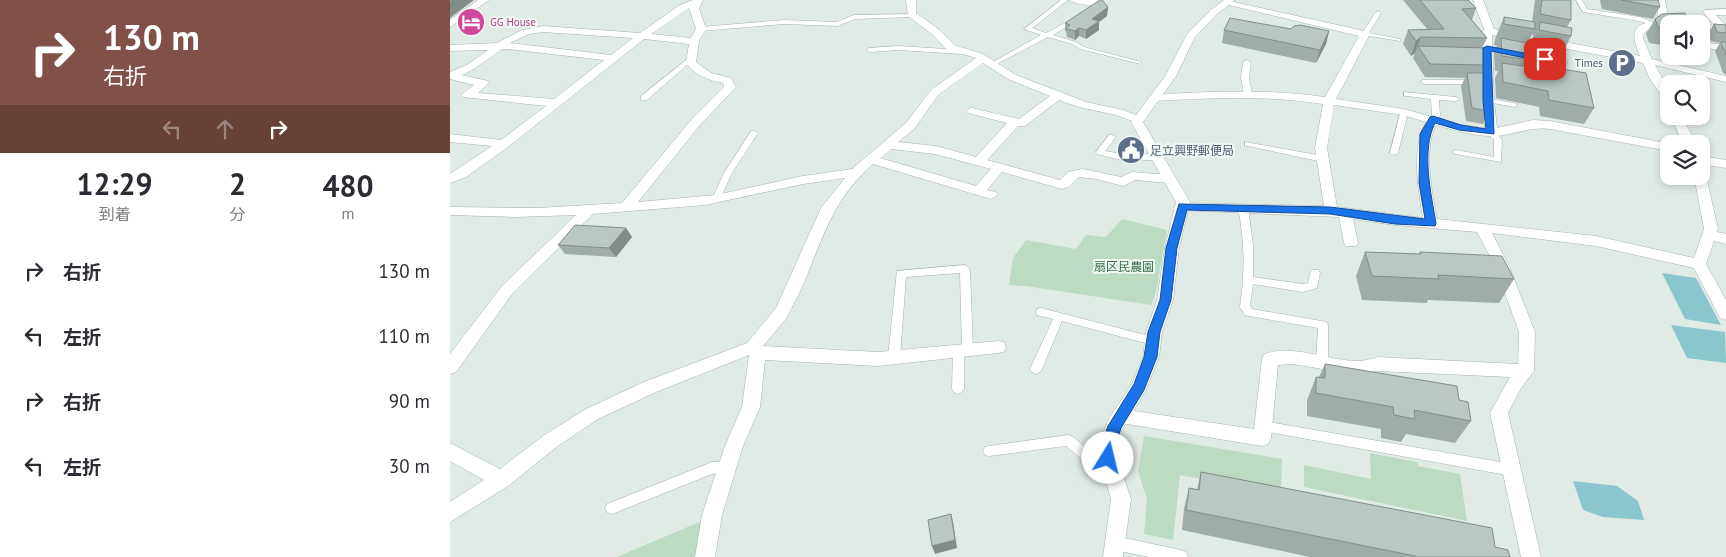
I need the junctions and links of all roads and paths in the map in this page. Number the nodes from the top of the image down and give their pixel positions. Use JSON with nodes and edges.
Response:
{"nodes":[{"id":1,"x":484,"y":0,"type":"edge"},
{"id":2,"x":911,"y":0,"type":"edge"},
{"id":3,"x":1065,"y":0,"type":"edge"},
{"id":4,"x":1074,"y":0,"type":"edge"},
{"id":5,"x":1478,"y":0,"type":"edge"},
{"id":6,"x":1579,"y":0,"type":"edge"},
{"id":7,"x":1660,"y":0,"type":"edge"},
{"id":8,"x":1229,"y":1,"type":"edge"},
{"id":9,"x":697,"y":2,"type":"edge"},
{"id":10,"x":1095,"y":3,"type":"edge"},
{"id":11,"x":1378,"y":12,"type":"dead end"},
{"id":12,"x":1726,"y":12,"type":"edge"},
{"id":13,"x":1084,"y":13,"type":"edge"},
{"id":14,"x":1664,"y":15,"type":"edge"},
{"id":15,"x":914,"y":16,"type":"junction"},
{"id":16,"x":450,"y":24,"type":"edge"},
{"id":17,"x":1660,"y":24,"type":"edge"},
{"id":18,"x":1660,"y":24,"type":"edge"},
{"id":19,"x":1710,"y":28,"type":"edge"},
{"id":20,"x":701,"y":29,"type":"junction"},
{"id":21,"x":1724,"y":29,"type":"edge"},
{"id":22,"x":1488,"y":31,"type":"junction"},
{"id":23,"x":1365,"y":34,"type":"junction"},
{"id":24,"x":1049,"y":35,"type":"junction"},
{"id":25,"x":642,"y":36,"type":"junction"},
{"id":26,"x":694,"y":40,"type":"junction"},
{"id":27,"x":1398,"y":40,"type":"dead end"},
{"id":28,"x":501,"y":46,"type":"junction"},
{"id":29,"x":1710,"y":46,"type":"edge"},
{"id":30,"x":450,"y":48,"type":"edge"},
{"id":31,"x":1726,"y":48,"type":"edge"},
{"id":32,"x":869,"y":50,"type":"dead end"},
{"id":33,"x":961,"y":52,"type":"junction"},
{"id":34,"x":1484,"y":54,"type":"junction"},
{"id":35,"x":612,"y":58,"type":"junction"},
{"id":36,"x":692,"y":58,"type":"junction"},
{"id":37,"x":988,"y":61,"type":"junction"},
{"id":38,"x":1647,"y":61,"type":"junction"},
{"id":39,"x":1247,"y":62,"type":"dead end"},
{"id":40,"x":1138,"y":63,"type":"dead end"},
{"id":41,"x":1564,"y":63,"type":"dead end"},
{"id":42,"x":453,"y":75,"type":"edge"},
{"id":43,"x":1490,"y":76,"type":"junction"},
{"id":44,"x":1726,"y":80,"type":"edge"},
{"id":45,"x":1426,"y":82,"type":"dead end"},
{"id":46,"x":1660,"y":86,"type":"edge"},
{"id":47,"x":1248,"y":94,"type":"junction"},
{"id":48,"x":1407,"y":94,"type":"dead end"},
{"id":49,"x":1057,"y":96,"type":"junction"},
{"id":50,"x":644,"y":98,"type":"dead end"},
{"id":51,"x":1153,"y":98,"type":"junction"},
{"id":52,"x":1435,"y":98,"type":"junction"},
{"id":53,"x":1456,"y":100,"type":"dead end"},
{"id":54,"x":1488,"y":100,"type":"junction"},
{"id":55,"x":1330,"y":101,"type":"junction"},
{"id":56,"x":556,"y":103,"type":"junction"},
{"id":57,"x":1514,"y":105,"type":"dead end"},
{"id":58,"x":972,"y":111,"type":"dead end"},
{"id":59,"x":1404,"y":112,"type":"junction"},
{"id":60,"x":1138,"y":119,"type":"junction"},
{"id":61,"x":1433,"y":119,"type":"junction"},
{"id":62,"x":1015,"y":122,"type":"junction"},
{"id":63,"x":1491,"y":132,"type":"junction"},
{"id":64,"x":754,"y":133,"type":"dead end"},
{"id":65,"x":1112,"y":137,"type":"dead end"},
{"id":66,"x":450,"y":138,"type":"edge"},
{"id":67,"x":504,"y":144,"type":"junction"},
{"id":68,"x":1248,"y":144,"type":"dead end"},
{"id":69,"x":890,"y":145,"type":"junction"},
{"id":70,"x":1660,"y":145,"type":"edge"},
{"id":71,"x":1456,"y":152,"type":"dead end"},
{"id":72,"x":1394,"y":153,"type":"dead end"},
{"id":73,"x":1156,"y":157,"type":"junction"},
{"id":74,"x":1323,"y":159,"type":"junction"},
{"id":75,"x":872,"y":160,"type":"junction"},
{"id":76,"x":1710,"y":161,"type":"edge"},
{"id":77,"x":978,"y":162,"type":"junction"},
{"id":78,"x":1726,"y":164,"type":"edge"},
{"id":79,"x":999,"y":168,"type":"junction"},
{"id":80,"x":855,"y":174,"type":"junction"},
{"id":81,"x":1168,"y":178,"type":"junction"},
{"id":82,"x":450,"y":180,"type":"edge"},
{"id":83,"x":1702,"y":185,"type":"edge"},
{"id":84,"x":716,"y":199,"type":"junction"},
{"id":85,"x":626,"y":207,"type":"junction"},
{"id":86,"x":1182,"y":207,"type":"junction"},
{"id":87,"x":1243,"y":208,"type":"junction"},
{"id":88,"x":450,"y":211,"type":"edge"},
{"id":89,"x":588,"y":211,"type":"junction"},
{"id":90,"x":1330,"y":211,"type":"junction"},
{"id":91,"x":1345,"y":213,"type":"junction"},
{"id":92,"x":1431,"y":223,"type":"junction"},
{"id":93,"x":1482,"y":227,"type":"junction"},
{"id":94,"x":1710,"y":235,"type":"junction"},
{"id":95,"x":1726,"y":239,"type":"edge"},
{"id":96,"x":1351,"y":243,"type":"dead end"},
{"id":97,"x":1699,"y":264,"type":"junction"},
{"id":98,"x":1315,"y":273,"type":"dead end"},
{"id":99,"x":1248,"y":280,"type":"junction"},
{"id":100,"x":1041,"y":312,"type":"dead end"},
{"id":101,"x":1726,"y":314,"type":"edge"},
{"id":102,"x":1059,"y":316,"type":"junction"},
{"id":103,"x":1153,"y":341,"type":"junction"},
{"id":104,"x":998,"y":348,"type":"dead end"},
{"id":105,"x":755,"y":350,"type":"junction"},
{"id":106,"x":963,"y":350,"type":"junction"},
{"id":107,"x":894,"y":357,"type":"junction"},
{"id":108,"x":1322,"y":362,"type":"junction"},
{"id":109,"x":450,"y":367,"type":"edge"},
{"id":110,"x":1036,"y":369,"type":"dead end"},
{"id":111,"x":1526,"y":371,"type":"junction"},
{"id":112,"x":958,"y":389,"type":"dead end"},
{"id":113,"x":1121,"y":417,"type":"junction"},
{"id":114,"x":1263,"y":426,"type":"junction"},
{"id":115,"x":450,"y":450,"type":"edge"},
{"id":116,"x":990,"y":452,"type":"dead end"},
{"id":117,"x":1108,"y":458,"type":"junction"},
{"id":118,"x":727,"y":467,"type":"junction"},
{"id":119,"x":1512,"y":470,"type":"junction"},
{"id":120,"x":501,"y":480,"type":"junction"},
{"id":121,"x":612,"y":508,"type":"dead end"},
{"id":122,"x":450,"y":513,"type":"edge"},
{"id":123,"x":1114,"y":550,"type":"edge"},
{"id":124,"x":705,"y":557,"type":"edge"},
{"id":125,"x":1181,"y":557,"type":"edge"},
{"id":126,"x":1531,"y":557,"type":"edge"}],
"edges":[{"from":1,"to":16,"type":"street"},
{"from":2,"to":15,"type":"street"},
{"from":3,"to":24,"type":"lane"},
{"from":4,"to":10,"type":"street"},
{"from":5,"to":22,"type":"street"},
{"from":6,"to":17,"type":"lane"},
{"from":7,"to":14,"type":"street"},
{"from":8,"to":23,"type":"street"},
{"from":8,"to":51,"type":"street"},
{"from":9,"to":20,"type":"street"},
{"from":9,"to":25,"type":"street"},
{"from":11,"to":23,"type":"lane"},
{"from":12,"to":21,"type":"street"},
{"from":13,"to":24,"type":"lane"},
{"from":15,"to":20,"type":"lane"},
{"from":15,"to":33,"type":"street"},
{"from":18,"to":38,"type":"street"},
{"from":19,"to":21,"type":"street"},
{"from":20,"to":26,"type":"street"},
{"from":22,"to":34,"type":"street"},
{"from":22,"to":38,"type":"street"},
{"from":23,"to":27,"type":"lane"},
{"from":23,"to":55,"type":"street"},
{"from":24,"to":37,"type":"lane"},
{"from":24,"to":40,"type":"lane"},
{"from":25,"to":26,"type":"street"},
{"from":25,"to":28,"type":"street"},
{"from":25,"to":35,"type":"street"},
{"from":26,"to":36,"type":"street"},
{"from":28,"to":30,"type":"street"},
{"from":28,"to":35,"type":"street"},
{"from":28,"to":42,"type":"street"},
{"from":29,"to":31,"type":"street"},
{"from":32,"to":33,"type":"lane"},
{"from":33,"to":37,"type":"street"},
{"from":34,"to":41,"type":"lane"},
{"from":34,"to":43,"type":"street"},
{"from":35,"to":56,"type":"street"},
{"from":36,"to":50,"type":"lane"},
{"from":36,"to":85,"type":"street"},
{"from":37,"to":49,"type":"street"},
{"from":37,"to":69,"type":"street"},
{"from":38,"to":44,"type":"street"},
{"from":38,"to":46,"type":"street"},
{"from":39,"to":47,"type":"lane"},
{"from":42,"to":56,"type":"street"},
{"from":43,"to":45,"type":"lane"},
{"from":43,"to":54,"type":"street"},
{"from":47,"to":51,"type":"street"},
{"from":47,"to":55,"type":"street"},
{"from":48,"to":52,"type":"lane"},
{"from":49,"to":60,"type":"street"},
{"from":49,"to":62,"type":"street"},
{"from":51,"to":60,"type":"street"},
{"from":52,"to":53,"type":"lane"},
{"from":52,"to":61,"type":"lane"},
{"from":54,"to":57,"type":"lane"},
{"from":54,"to":63,"type":"street"},
{"from":55,"to":59,"type":"street"},
{"from":55,"to":74,"type":"street"},
{"from":56,"to":67,"type":"street"},
{"from":58,"to":62,"type":"street"},
{"from":59,"to":61,"type":"street"},
{"from":59,"to":72,"type":"lane"},
{"from":60,"to":73,"type":"street"},
{"from":61,"to":63,"type":"street"},
{"from":61,"to":92,"type":"street"},
{"from":62,"to":77,"type":"street"},
{"from":63,"to":70,"type":"street"},
{"from":63,"to":71,"type":"lane"},
{"from":64,"to":84,"type":"lane"},
{"from":65,"to":73,"type":"lane"},
{"from":66,"to":67,"type":"street"},
{"from":67,"to":82,"type":"street"},
{"from":68,"to":74,"type":"lane"},
{"from":69,"to":75,"type":"street"},
{"from":69,"to":77,"type":"street"},
{"from":73,"to":81,"type":"street"},
{"from":74,"to":90,"type":"street"},
{"from":75,"to":79,"type":"street"},
{"from":75,"to":80,"type":"street"},
{"from":76,"to":78,"type":"street"},
{"from":77,"to":79,"type":"street"},
{"from":79,"to":81,"type":"street"},
{"from":80,"to":84,"type":"street"},
{"from":80,"to":105,"type":"street"},
{"from":81,"to":86,"type":"street"},
{"from":83,"to":94,"type":"street"},
{"from":84,"to":85,"type":"street"},
{"from":85,"to":89,"type":"street"},
{"from":86,"to":87,"type":"street"},
{"from":86,"to":103,"type":"street"},
{"from":87,"to":90,"type":"street"},
{"from":87,"to":99,"type":"lane"},
{"from":88,"to":89,"type":"street"},
{"from":89,"to":109,"type":"street"},
{"from":90,"to":91,"type":"street"},
{"from":91,"to":92,"type":"street"},
{"from":91,"to":96,"type":"street"},
{"from":92,"to":93,"type":"street"},
{"from":93,"to":97,"type":"street"},
{"from":93,"to":111,"type":"street"},
{"from":94,"to":95,"type":"street"},
{"from":94,"to":97,"type":"street"},
{"from":97,"to":101,"type":"street"},
{"from":98,"to":99,"type":"lane"},
{"from":99,"to":108,"type":"lane"},
{"from":100,"to":102,"type":"lane"},
{"from":102,"to":103,"type":"lane"},
{"from":102,"to":110,"type":"lane"},
{"from":103,"to":113,"type":"street"},
{"from":104,"to":106,"type":"street"},
{"from":105,"to":107,"type":"street"},
{"from":105,"to":118,"type":"street"},
{"from":105,"to":120,"type":"street"},
{"from":106,"to":107,"type":"street"},
{"from":106,"to":107,"type":"lane"},
{"from":106,"to":112,"type":"lane"},
{"from":108,"to":111,"type":"street"},
{"from":108,"to":114,"type":"street"},
{"from":111,"to":119,"type":"street"},
{"from":113,"to":114,"type":"street"},
{"from":113,"to":117,"type":"street"},
{"from":114,"to":119,"type":"lane"},
{"from":115,"to":120,"type":"street"},
{"from":116,"to":117,"type":"lane"},
{"from":117,"to":123,"type":"street"},
{"from":118,"to":121,"type":"lane"},
{"from":118,"to":124,"type":"street"},
{"from":119,"to":126,"type":"street"},
{"from":120,"to":122,"type":"street"},
{"from":123,"to":125,"type":"lane"}]}
